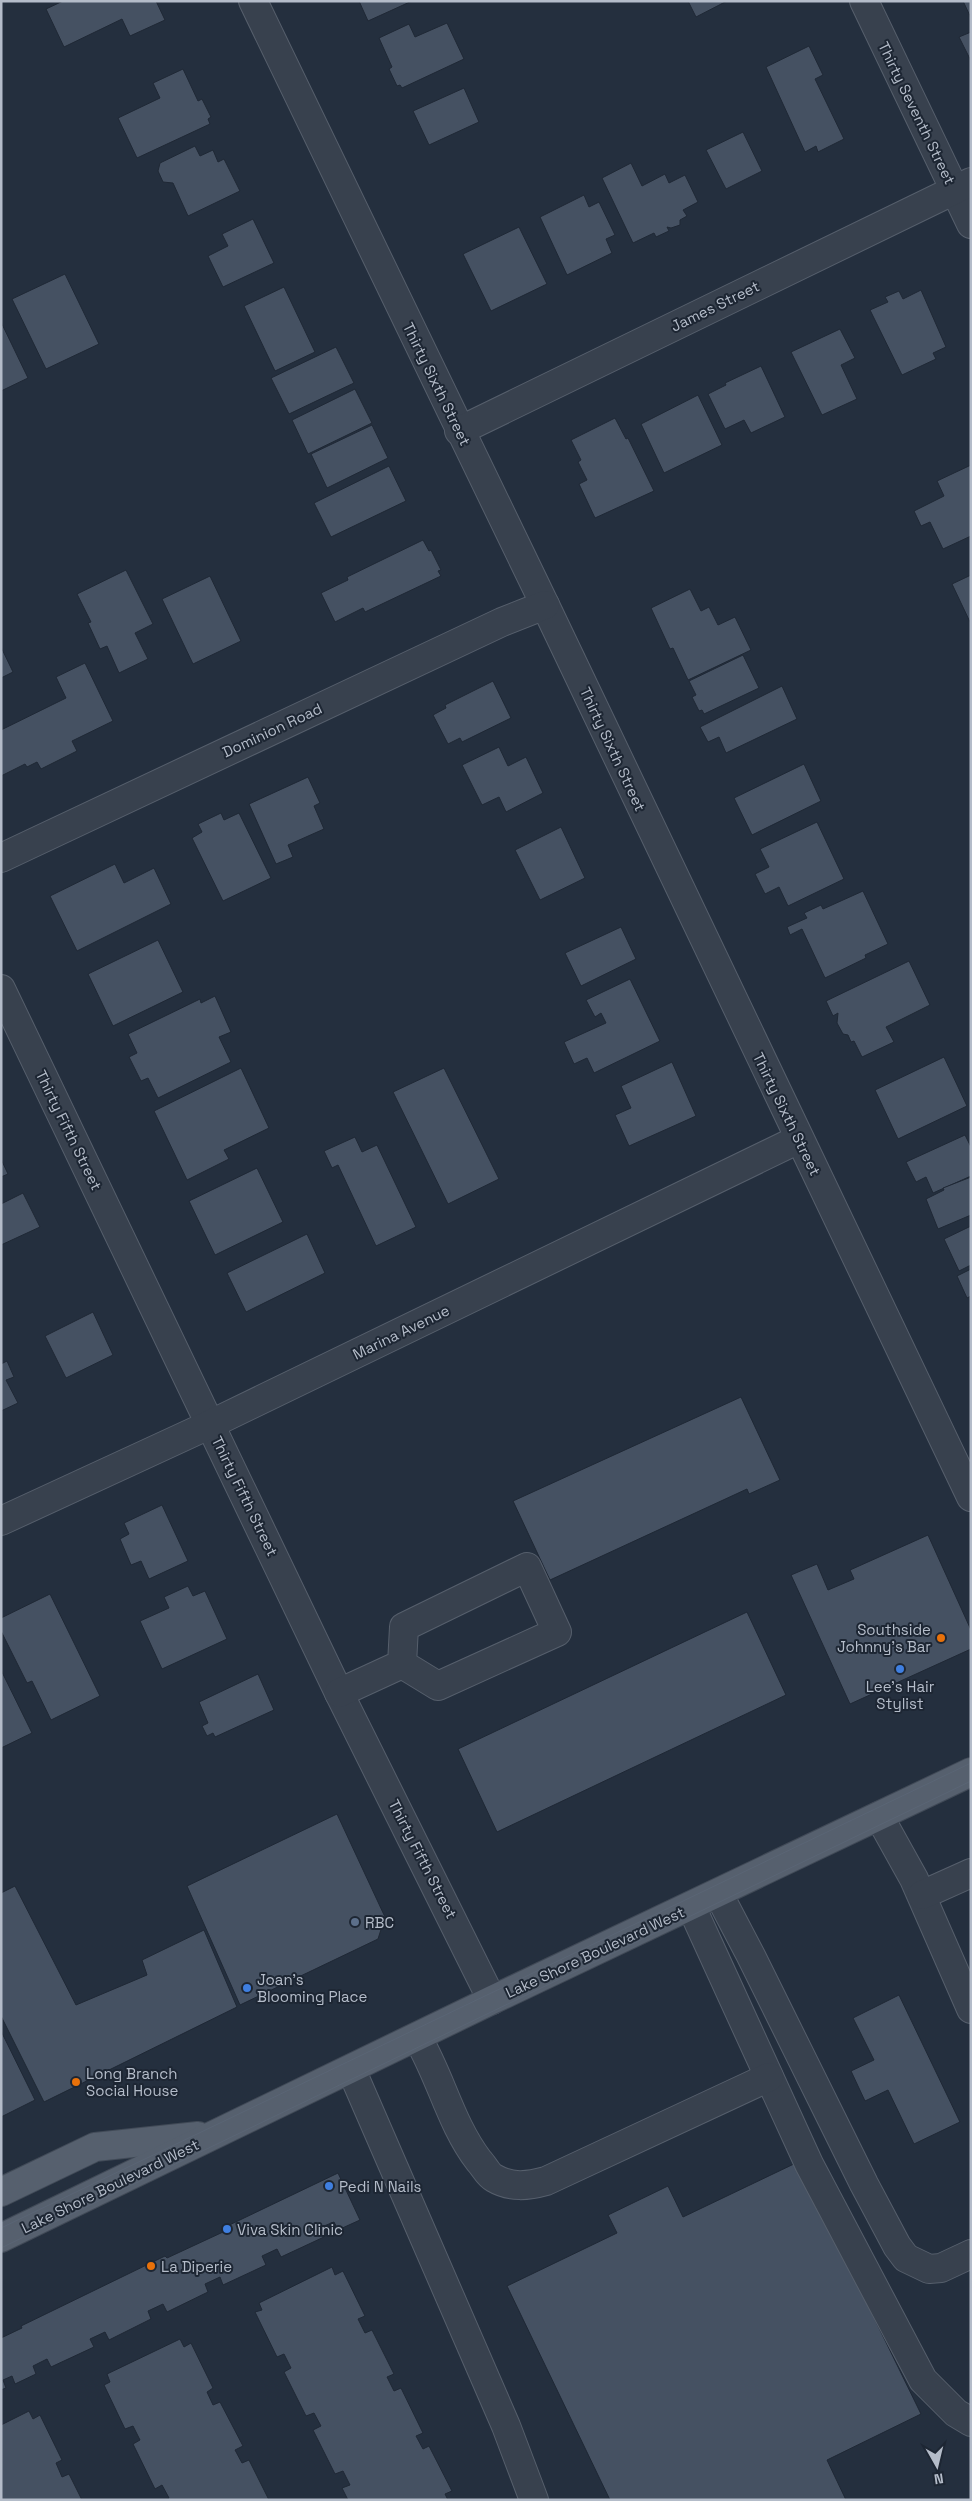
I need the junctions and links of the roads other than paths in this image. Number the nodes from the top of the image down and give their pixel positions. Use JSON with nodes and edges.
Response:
{"nodes":[{"id":1,"x":253,"y":1,"type":"edge"},
{"id":2,"x":864,"y":1,"type":"edge"},
{"id":3,"x":962,"y":186,"type":"edge"},
{"id":4,"x":971,"y":224,"type":"edge"},
{"id":5,"x":459,"y":431,"type":"junction"},
{"id":6,"x":545,"y":605,"type":"junction"},
{"id":7,"x":1,"y":858,"type":"edge"},
{"id":8,"x":1,"y":989,"type":"edge"},
{"id":9,"x":799,"y":1139,"type":"junction"},
{"id":10,"x":211,"y":1424,"type":"junction"},
{"id":11,"x":961,"y":1451,"type":"edge"},
{"id":12,"x":971,"y":1497,"type":"edge"},
{"id":13,"x":1,"y":1521,"type":"edge"},
{"id":14,"x":402,"y":1664,"type":"junction"},
{"id":15,"x":340,"y":1693,"type":"junction"},
{"id":16,"x":971,"y":1772,"type":"edge"},
{"id":17,"x":879,"y":1816,"type":"junction"},
{"id":18,"x":971,"y":1872,"type":"edge"},
{"id":19,"x":718,"y":1893,"type":"junction"},
{"id":20,"x":922,"y":1895,"type":"junction"},
{"id":21,"x":690,"y":1906,"type":"junction"},
{"id":22,"x":492,"y":2000,"type":"junction"},
{"id":23,"x":971,"y":2009,"type":"edge"},
{"id":24,"x":417,"y":2037,"type":"junction"},
{"id":25,"x":351,"y":2069,"type":"junction"},
{"id":26,"x":769,"y":2077,"type":"junction"},
{"id":27,"x":219,"y":2133,"type":"junction"},
{"id":28,"x":1,"y":2192,"type":"edge"},
{"id":29,"x":1,"y":2238,"type":"edge"},
{"id":30,"x":971,"y":2254,"type":"edge"},
{"id":31,"x":971,"y":2422,"type":"edge"},
{"id":32,"x":534,"y":2500,"type":"edge"}],
"edges":[{"from":1,"to":5,"type":"street","name":"Thirty Sixth Street"},
{"from":2,"to":3,"type":"street","name":"Thirty Seventh Street"},
{"from":3,"to":4,"type":"street","name":"Thirty Seventh Street"},
{"from":3,"to":5,"type":"street","name":"James Street"},
{"from":5,"to":6,"type":"street","name":"Thirty Sixth Street"},
{"from":6,"to":7,"type":"street","name":"Dominion Road"},
{"from":6,"to":9,"type":"street","name":"Thirty Sixth Street"},
{"from":8,"to":10,"type":"street","name":"Thirty Fifth Street"},
{"from":9,"to":10,"type":"street","name":"Marina Avenue"},
{"from":9,"to":11,"type":"street","name":"Thirty Sixth Street"},
{"from":10,"to":13,"type":"street","name":"Marina Avenue"},
{"from":10,"to":15,"type":"street","name":"Thirty Fifth Street"},
{"from":11,"to":12,"type":"street","name":"Thirty Sixth Street"},
{"from":14,"to":14,"type":"street"},
{"from":14,"to":15,"type":"street"},
{"from":15,"to":22,"type":"street","name":"Thirty Fifth Street"},
{"from":16,"to":17,"type":"main road","name":"Lake Shore Boulevard West"},
{"from":17,"to":19,"type":"main road","name":"Lake Shore Boulevard West"},
{"from":17,"to":20,"type":"street"},
{"from":18,"to":20,"type":"street"},
{"from":19,"to":21,"type":"main road","name":"Lake Shore Boulevard West"},
{"from":19,"to":30,"type":"street"},
{"from":20,"to":23,"type":"street"},
{"from":21,"to":22,"type":"main road","name":"Lake Shore Boulevard West"},
{"from":21,"to":26,"type":"street"},
{"from":22,"to":24,"type":"main road","name":"Lake Shore Boulevard West"},
{"from":24,"to":25,"type":"main road","name":"Lake Shore Boulevard West"},
{"from":24,"to":26,"type":"street"},
{"from":25,"to":27,"type":"main road","name":"Lake Shore Boulevard West"},
{"from":25,"to":32,"type":"street"},
{"from":26,"to":31,"type":"street"},
{"from":27,"to":28,"type":"main road","name":"Lake Shore Boulevard West"},
{"from":27,"to":29,"type":"main road","name":"Lake Shore Boulevard West"}]}
